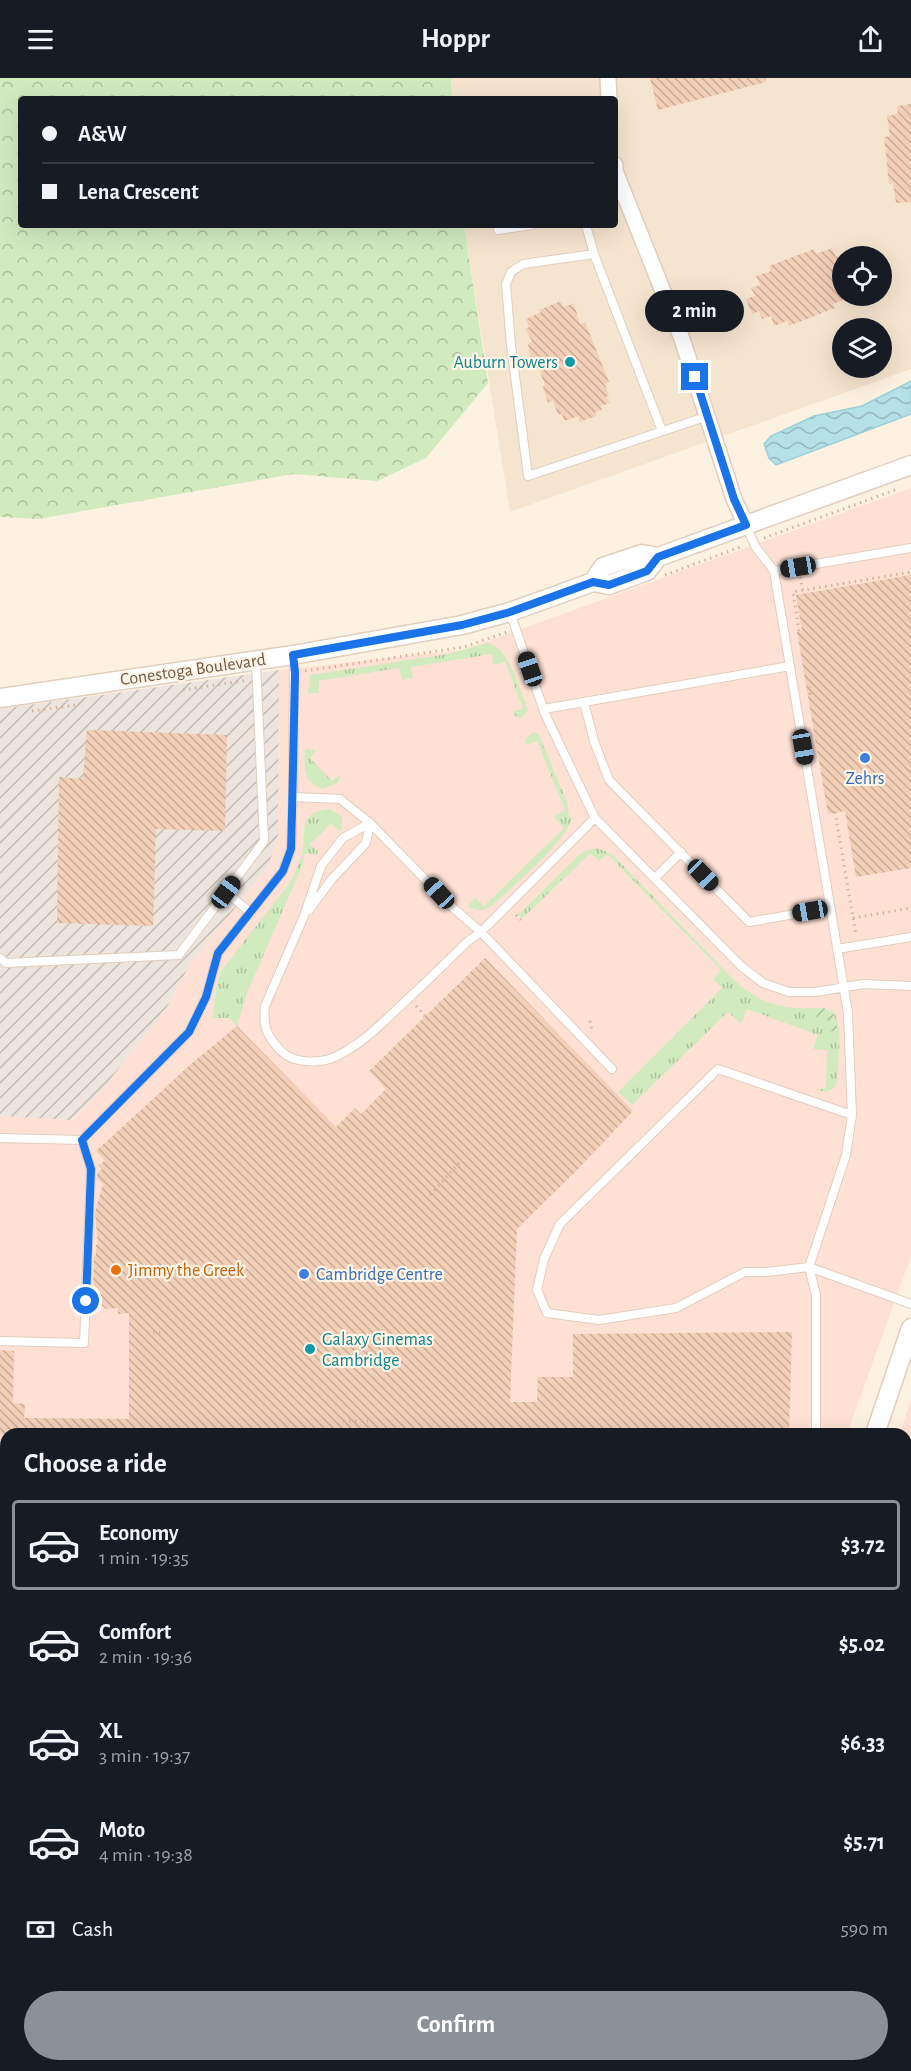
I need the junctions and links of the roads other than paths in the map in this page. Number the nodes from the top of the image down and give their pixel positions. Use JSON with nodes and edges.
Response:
{"nodes":[{"id":1,"x":608,"y":78,"type":"edge"},
{"id":2,"x":609,"y":96,"type":"edge"},
{"id":3,"x":618,"y":179,"type":"edge"},
{"id":4,"x":512,"y":228,"type":"edge"},
{"id":5,"x":587,"y":228,"type":"edge"},
{"id":6,"x":498,"y":230,"type":"dead end"},
{"id":7,"x":594,"y":254,"type":"junction"},
{"id":8,"x":708,"y":416,"type":"junction"},
{"id":9,"x":662,"y":431,"type":"junction"},
{"id":10,"x":911,"y":465,"type":"edge"},
{"id":11,"x":746,"y":525,"type":"junction"},
{"id":12,"x":911,"y":548,"type":"edge"},
{"id":13,"x":774,"y":571,"type":"junction"},
{"id":14,"x":510,"y":612,"type":"junction"},
{"id":15,"x":293,"y":655,"type":"junction"},
{"id":16,"x":256,"y":660,"type":"junction"},
{"id":17,"x":789,"y":666,"type":"junction"},
{"id":18,"x":0,"y":698,"type":"edge"},
{"id":19,"x":584,"y":702,"type":"junction"},
{"id":20,"x":544,"y":709,"type":"junction"},
{"id":21,"x":293,"y":797,"type":"junction"},
{"id":22,"x":595,"y":818,"type":"junction"},
{"id":23,"x":370,"y":823,"type":"junction"},
{"id":24,"x":681,"y":852,"type":"junction"},
{"id":25,"x":655,"y":878,"type":"junction"},
{"id":26,"x":226,"y":892,"type":"junction"},
{"id":27,"x":830,"y":908,"type":"junction"},
{"id":28,"x":251,"y":913,"type":"junction"},
{"id":29,"x":304,"y":916,"type":"junction"},
{"id":30,"x":481,"y":932,"type":"junction"},
{"id":31,"x":911,"y":937,"type":"edge"},
{"id":32,"x":837,"y":949,"type":"junction"},
{"id":33,"x":0,"y":958,"type":"edge"},
{"id":34,"x":911,"y":986,"type":"edge"},
{"id":35,"x":843,"y":987,"type":"junction"},
{"id":36,"x":612,"y":1069,"type":"dead end"},
{"id":37,"x":852,"y":1114,"type":"junction"},
{"id":38,"x":0,"y":1138,"type":"edge"},
{"id":39,"x":82,"y":1140,"type":"junction"},
{"id":40,"x":809,"y":1267,"type":"junction"},
{"id":41,"x":911,"y":1304,"type":"edge"},
{"id":42,"x":911,"y":1328,"type":"edge"},
{"id":43,"x":0,"y":1341,"type":"edge"},
{"id":44,"x":816,"y":1428,"type":"edge"},
{"id":45,"x":877,"y":1428,"type":"edge"}],
"edges":[{"from":1,"to":2,"type":"street"},
{"from":3,"to":8,"type":"street"},
{"from":4,"to":6,"type":"lane"},
{"from":5,"to":7,"type":"lane"},
{"from":7,"to":9,"type":"lane"},
{"from":7,"to":9,"type":"lane"},
{"from":8,"to":9,"type":"lane"},
{"from":8,"to":11,"type":"street"},
{"from":10,"to":11,"type":"street","name":"Conestoga Boulevard"},
{"from":11,"to":13,"type":"lane"},
{"from":11,"to":14,"type":"street","name":"Conestoga Boulevard"},
{"from":12,"to":13,"type":"lane"},
{"from":13,"to":17,"type":"lane"},
{"from":14,"to":15,"type":"street","name":"Conestoga Boulevard"},
{"from":14,"to":20,"type":"lane"},
{"from":15,"to":16,"type":"street","name":"Conestoga Boulevard"},
{"from":15,"to":21,"type":"lane"},
{"from":16,"to":18,"type":"street","name":"Conestoga Boulevard"},
{"from":16,"to":26,"type":"lane"},
{"from":17,"to":19,"type":"lane"},
{"from":17,"to":27,"type":"lane"},
{"from":19,"to":20,"type":"lane"},
{"from":19,"to":24,"type":"lane"},
{"from":20,"to":22,"type":"lane"},
{"from":21,"to":23,"type":"lane"},
{"from":21,"to":28,"type":"lane"},
{"from":22,"to":25,"type":"lane"},
{"from":22,"to":30,"type":"lane"},
{"from":23,"to":29,"type":"lane"},
{"from":23,"to":29,"type":"lane"},
{"from":23,"to":30,"type":"lane"},
{"from":24,"to":25,"type":"lane"},
{"from":24,"to":27,"type":"lane"},
{"from":25,"to":35,"type":"lane"},
{"from":26,"to":28,"type":"lane"},
{"from":26,"to":33,"type":"lane"},
{"from":27,"to":32,"type":"lane"},
{"from":28,"to":39,"type":"lane"},
{"from":29,"to":30,"type":"lane"},
{"from":30,"to":36,"type":"lane"},
{"from":31,"to":32,"type":"lane"},
{"from":32,"to":35,"type":"lane"},
{"from":34,"to":35,"type":"lane"},
{"from":35,"to":37,"type":"lane"},
{"from":37,"to":40,"type":"lane"},
{"from":37,"to":40,"type":"lane"},
{"from":38,"to":39,"type":"lane"},
{"from":39,"to":43,"type":"lane"},
{"from":40,"to":41,"type":"lane"},
{"from":40,"to":44,"type":"lane"},
{"from":42,"to":45,"type":"street"}]}
